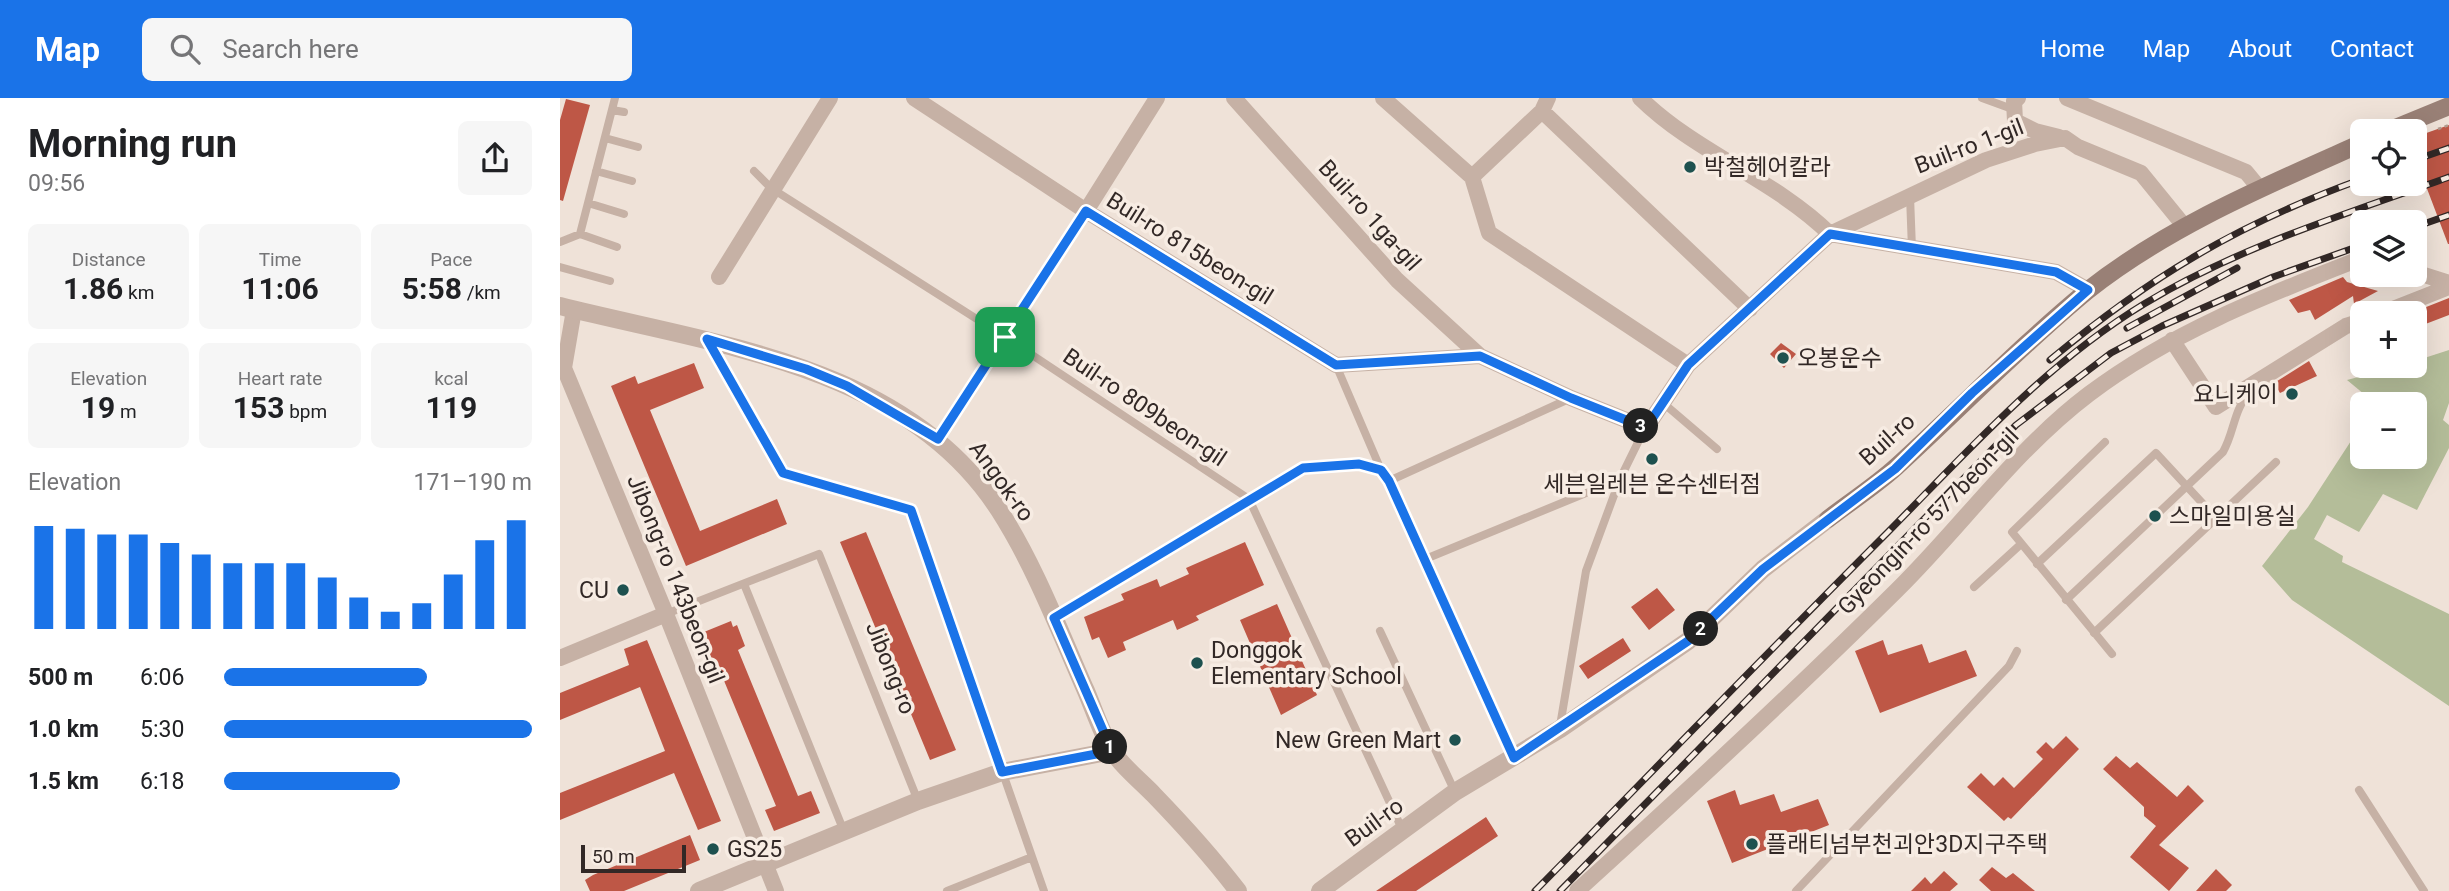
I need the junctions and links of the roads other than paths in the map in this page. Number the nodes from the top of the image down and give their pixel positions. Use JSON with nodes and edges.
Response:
{"nodes":[{"id":1,"x":615,"y":98,"type":"edge"},
{"id":2,"x":830,"y":98,"type":"edge"},
{"id":3,"x":914,"y":98,"type":"edge"},
{"id":4,"x":1157,"y":98,"type":"edge"},
{"id":5,"x":1234,"y":98,"type":"edge"},
{"id":6,"x":1383,"y":98,"type":"edge"},
{"id":7,"x":1640,"y":98,"type":"edge"},
{"id":8,"x":1982,"y":98,"type":"edge"},
{"id":9,"x":2067,"y":98,"type":"edge"},
{"id":10,"x":1545,"y":104,"type":"edge"},
{"id":11,"x":2016,"y":104,"type":"edge"},
{"id":12,"x":2449,"y":106,"type":"edge"},
{"id":13,"x":612,"y":110,"type":"junction"},
{"id":14,"x":624,"y":112,"type":"dead end"},
{"id":15,"x":2418,"y":119,"type":"edge"},
{"id":16,"x":605,"y":138,"type":"junction"},
{"id":17,"x":2065,"y":138,"type":"junction"},
{"id":18,"x":638,"y":147,"type":"dead end"},
{"id":19,"x":2350,"y":148,"type":"edge"},
{"id":20,"x":754,"y":171,"type":"dead end"},
{"id":21,"x":596,"y":172,"type":"junction"},
{"id":22,"x":1472,"y":177,"type":"junction"},
{"id":23,"x":632,"y":181,"type":"dead end"},
{"id":24,"x":771,"y":188,"type":"junction"},
{"id":25,"x":2260,"y":189,"type":"junction"},
{"id":26,"x":1910,"y":194,"type":"junction"},
{"id":27,"x":588,"y":203,"type":"junction"},
{"id":28,"x":1086,"y":211,"type":"junction"},
{"id":29,"x":624,"y":214,"type":"dead end"},
{"id":30,"x":2185,"y":227,"type":"junction"},
{"id":31,"x":580,"y":234,"type":"junction"},
{"id":32,"x":1830,"y":234,"type":"junction"},
{"id":33,"x":560,"y":242,"type":"edge"},
{"id":34,"x":617,"y":247,"type":"dead end"},
{"id":35,"x":1912,"y":249,"type":"junction"},
{"id":36,"x":2350,"y":263,"type":"edge"},
{"id":37,"x":560,"y":267,"type":"edge"},
{"id":38,"x":719,"y":277,"type":"dead end"},
{"id":39,"x":2427,"y":277,"type":"edge"},
{"id":40,"x":610,"y":281,"type":"dead end"},
{"id":41,"x":2449,"y":285,"type":"edge"},
{"id":42,"x":2088,"y":290,"type":"junction"},
{"id":43,"x":2411,"y":301,"type":"edge"},
{"id":44,"x":567,"y":308,"type":"edge"},
{"id":45,"x":1750,"y":309,"type":"junction"},
{"id":46,"x":2350,"y":325,"type":"edge"},
{"id":47,"x":2346,"y":327,"type":"junction"},
{"id":48,"x":1005,"y":337,"type":"junction"},
{"id":49,"x":707,"y":339,"type":"junction"},
{"id":50,"x":2172,"y":340,"type":"junction"},
{"id":51,"x":1480,"y":356,"type":"junction"},
{"id":52,"x":1336,"y":365,"type":"junction"},
{"id":53,"x":1688,"y":365,"type":"junction"},
{"id":54,"x":562,"y":369,"type":"edge"},
{"id":55,"x":1571,"y":398,"type":"junction"},
{"id":56,"x":1662,"y":402,"type":"junction"},
{"id":57,"x":1646,"y":428,"type":"junction"},
{"id":58,"x":938,"y":439,"type":"junction"},
{"id":59,"x":2105,"y":442,"type":"dead end"},
{"id":60,"x":1717,"y":449,"type":"dead end"},
{"id":61,"x":2276,"y":462,"type":"dead end"},
{"id":62,"x":1381,"y":470,"type":"junction"},
{"id":63,"x":1620,"y":479,"type":"junction"},
{"id":64,"x":1389,"y":481,"type":"junction"},
{"id":65,"x":2188,"y":487,"type":"junction"},
{"id":66,"x":1249,"y":499,"type":"junction"},
{"id":67,"x":1828,"y":519,"type":"joint"},
{"id":68,"x":2218,"y":520,"type":"junction"},
{"id":69,"x":2021,"y":544,"type":"junction"},
{"id":70,"x":1423,"y":560,"type":"junction"},
{"id":71,"x":2038,"y":565,"type":"junction"},
{"id":72,"x":744,"y":584,"type":"junction"},
{"id":73,"x":1974,"y":587,"type":"dead end"},
{"id":74,"x":2066,"y":600,"type":"junction"},
{"id":75,"x":666,"y":614,"type":"junction"},
{"id":76,"x":1054,"y":618,"type":"junction"},
{"id":77,"x":1380,"y":631,"type":"dead end"},
{"id":78,"x":2094,"y":633,"type":"junction"},
{"id":79,"x":2017,"y":651,"type":"dead end"},
{"id":80,"x":2112,"y":654,"type":"dead end"},
{"id":81,"x":560,"y":658,"type":"edge"},
{"id":82,"x":1560,"y":729,"type":"junction"},
{"id":83,"x":1112,"y":751,"type":"junction"},
{"id":84,"x":1514,"y":758,"type":"junction"},
{"id":85,"x":1002,"y":772,"type":"junction"},
{"id":86,"x":2359,"y":790,"type":"dead end"},
{"id":87,"x":1455,"y":792,"type":"junction"},
{"id":88,"x":918,"y":801,"type":"junction"},
{"id":89,"x":843,"y":830,"type":"junction"},
{"id":90,"x":1404,"y":832,"type":"junction"},
{"id":91,"x":1032,"y":857,"type":"junction"},
{"id":92,"x":765,"y":864,"type":"junction"},
{"id":93,"x":699,"y":891,"type":"edge"},
{"id":94,"x":776,"y":891,"type":"edge"},
{"id":95,"x":947,"y":891,"type":"edge"},
{"id":96,"x":1044,"y":891,"type":"edge"},
{"id":97,"x":1238,"y":891,"type":"edge"},
{"id":98,"x":1320,"y":891,"type":"edge"},
{"id":99,"x":1577,"y":891,"type":"edge"},
{"id":100,"x":1796,"y":891,"type":"edge"},
{"id":101,"x":2424,"y":891,"type":"edge"}],
"edges":[{"from":1,"to":13,"type":"lane"},
{"from":2,"to":24,"type":"street"},
{"from":3,"to":28,"type":"street","name":"Buil-ro 815beon-gil"},
{"from":4,"to":28,"type":"street"},
{"from":5,"to":51,"type":"street","name":"Buil-ro 1ga-gil"},
{"from":6,"to":22,"type":"street"},
{"from":7,"to":32,"type":"street"},
{"from":8,"to":11,"type":"lane"},
{"from":9,"to":25,"type":"street"},
{"from":10,"to":22,"type":"street"},
{"from":10,"to":45,"type":"street"},
{"from":11,"to":17,"type":"street"},
{"from":12,"to":15,"type":"main road"},
{"from":13,"to":14,"type":"lane"},
{"from":13,"to":16,"type":"lane"},
{"from":16,"to":18,"type":"lane"},
{"from":16,"to":21,"type":"lane"},
{"from":17,"to":26,"type":"street","name":"Buil-ro 1-gil"},
{"from":17,"to":30,"type":"street"},
{"from":19,"to":25,"type":"main road","name":"Buil-ro"},
{"from":20,"to":24,"type":"lane","name":"Buil-ro 809beon-gil"},
{"from":21,"to":23,"type":"lane"},
{"from":21,"to":27,"type":"lane"},
{"from":22,"to":53,"type":"street"},
{"from":24,"to":38,"type":"street"},
{"from":24,"to":48,"type":"lane","name":"Buil-ro 809beon-gil"},
{"from":25,"to":30,"type":"main road","name":"Buil-ro"},
{"from":26,"to":32,"type":"street","name":"Buil-ro 1-gil"},
{"from":26,"to":35,"type":"lane"},
{"from":27,"to":29,"type":"lane"},
{"from":27,"to":31,"type":"lane"},
{"from":28,"to":48,"type":"lane"},
{"from":28,"to":52,"type":"street","name":"Buil-ro 815beon-gil"},
{"from":30,"to":42,"type":"main road","name":"Buil-ro"},
{"from":31,"to":33,"type":"lane"},
{"from":31,"to":34,"type":"lane"},
{"from":32,"to":35,"type":"street"},
{"from":32,"to":45,"type":"street"},
{"from":35,"to":42,"type":"street"},
{"from":36,"to":50,"type":"street","name":"Gyeongin-ro 577beon-gil"},
{"from":37,"to":40,"type":"lane"},
{"from":39,"to":41,"type":"street"},
{"from":41,"to":43,"type":"street"},
{"from":42,"to":67,"type":"main road","name":"Buil-ro"},
{"from":44,"to":49,"type":"street","name":"Angok-ro"},
{"from":44,"to":54,"type":"street","name":"Jibong-ro 143beon-gil"},
{"from":45,"to":53,"type":"street"},
{"from":46,"to":47,"type":"street"},
{"from":47,"to":50,"type":"street"},
{"from":47,"to":65,"type":"lane"},
{"from":48,"to":58,"type":"lane"},
{"from":48,"to":66,"type":"lane","name":"Buil-ro 809beon-gil"},
{"from":49,"to":58,"type":"street","name":"Angok-ro"},
{"from":49,"to":85,"type":"lane"},
{"from":50,"to":99,"type":"street","name":"Gyeongin-ro 577beon-gil"},
{"from":51,"to":52,"type":"street","name":"Buil-ro 1ga-gil"},
{"from":51,"to":55,"type":"street","name":"Buil-ro 1ga-gil"},
{"from":52,"to":62,"type":"lane"},
{"from":53,"to":56,"type":"street"},
{"from":54,"to":75,"type":"street","name":"Jibong-ro 143beon-gil"},
{"from":55,"to":57,"type":"street","name":"Buil-ro 1ga-gil"},
{"from":55,"to":64,"type":"lane"},
{"from":56,"to":57,"type":"street"},
{"from":56,"to":60,"type":"lane"},
{"from":57,"to":63,"type":"lane"},
{"from":58,"to":76,"type":"street","name":"Angok-ro"},
{"from":59,"to":69,"type":"lane"},
{"from":61,"to":68,"type":"lane"},
{"from":62,"to":64,"type":"lane"},
{"from":62,"to":66,"type":"lane"},
{"from":63,"to":70,"type":"lane"},
{"from":63,"to":82,"type":"lane"},
{"from":64,"to":70,"type":"lane"},
{"from":65,"to":68,"type":"lane"},
{"from":65,"to":71,"type":"lane"},
{"from":65,"to":74,"type":"lane"},
{"from":66,"to":76,"type":"lane"},
{"from":66,"to":90,"type":"lane"},
{"from":67,"to":82,"type":"street","name":"Buil-ro"},
{"from":68,"to":78,"type":"lane"},
{"from":69,"to":71,"type":"lane"},
{"from":69,"to":73,"type":"lane"},
{"from":70,"to":84,"type":"lane"},
{"from":71,"to":74,"type":"lane"},
{"from":72,"to":75,"type":"lane"},
{"from":72,"to":88,"type":"lane","name":"Jibong-ro"},
{"from":72,"to":89,"type":"lane"},
{"from":74,"to":78,"type":"lane"},
{"from":75,"to":81,"type":"street"},
{"from":75,"to":92,"type":"street","name":"Jibong-ro 143beon-gil"},
{"from":76,"to":83,"type":"street","name":"Angok-ro"},
{"from":77,"to":87,"type":"lane"},
{"from":78,"to":80,"type":"lane"},
{"from":79,"to":100,"type":"lane"},
{"from":82,"to":84,"type":"street","name":"Buil-ro"},
{"from":83,"to":85,"type":"street"},
{"from":83,"to":97,"type":"street","name":"Angok-ro"},
{"from":84,"to":87,"type":"street","name":"Buil-ro"},
{"from":85,"to":88,"type":"street"},
{"from":85,"to":91,"type":"lane"},
{"from":86,"to":101,"type":"lane"},
{"from":87,"to":90,"type":"street","name":"Buil-ro"},
{"from":88,"to":89,"type":"street"},
{"from":89,"to":92,"type":"street"},
{"from":90,"to":98,"type":"street","name":"Buil-ro"},
{"from":91,"to":95,"type":"lane"},
{"from":91,"to":96,"type":"lane"},
{"from":92,"to":93,"type":"street"},
{"from":92,"to":94,"type":"street","name":"Jibong-ro 143beon-gil"}]}
